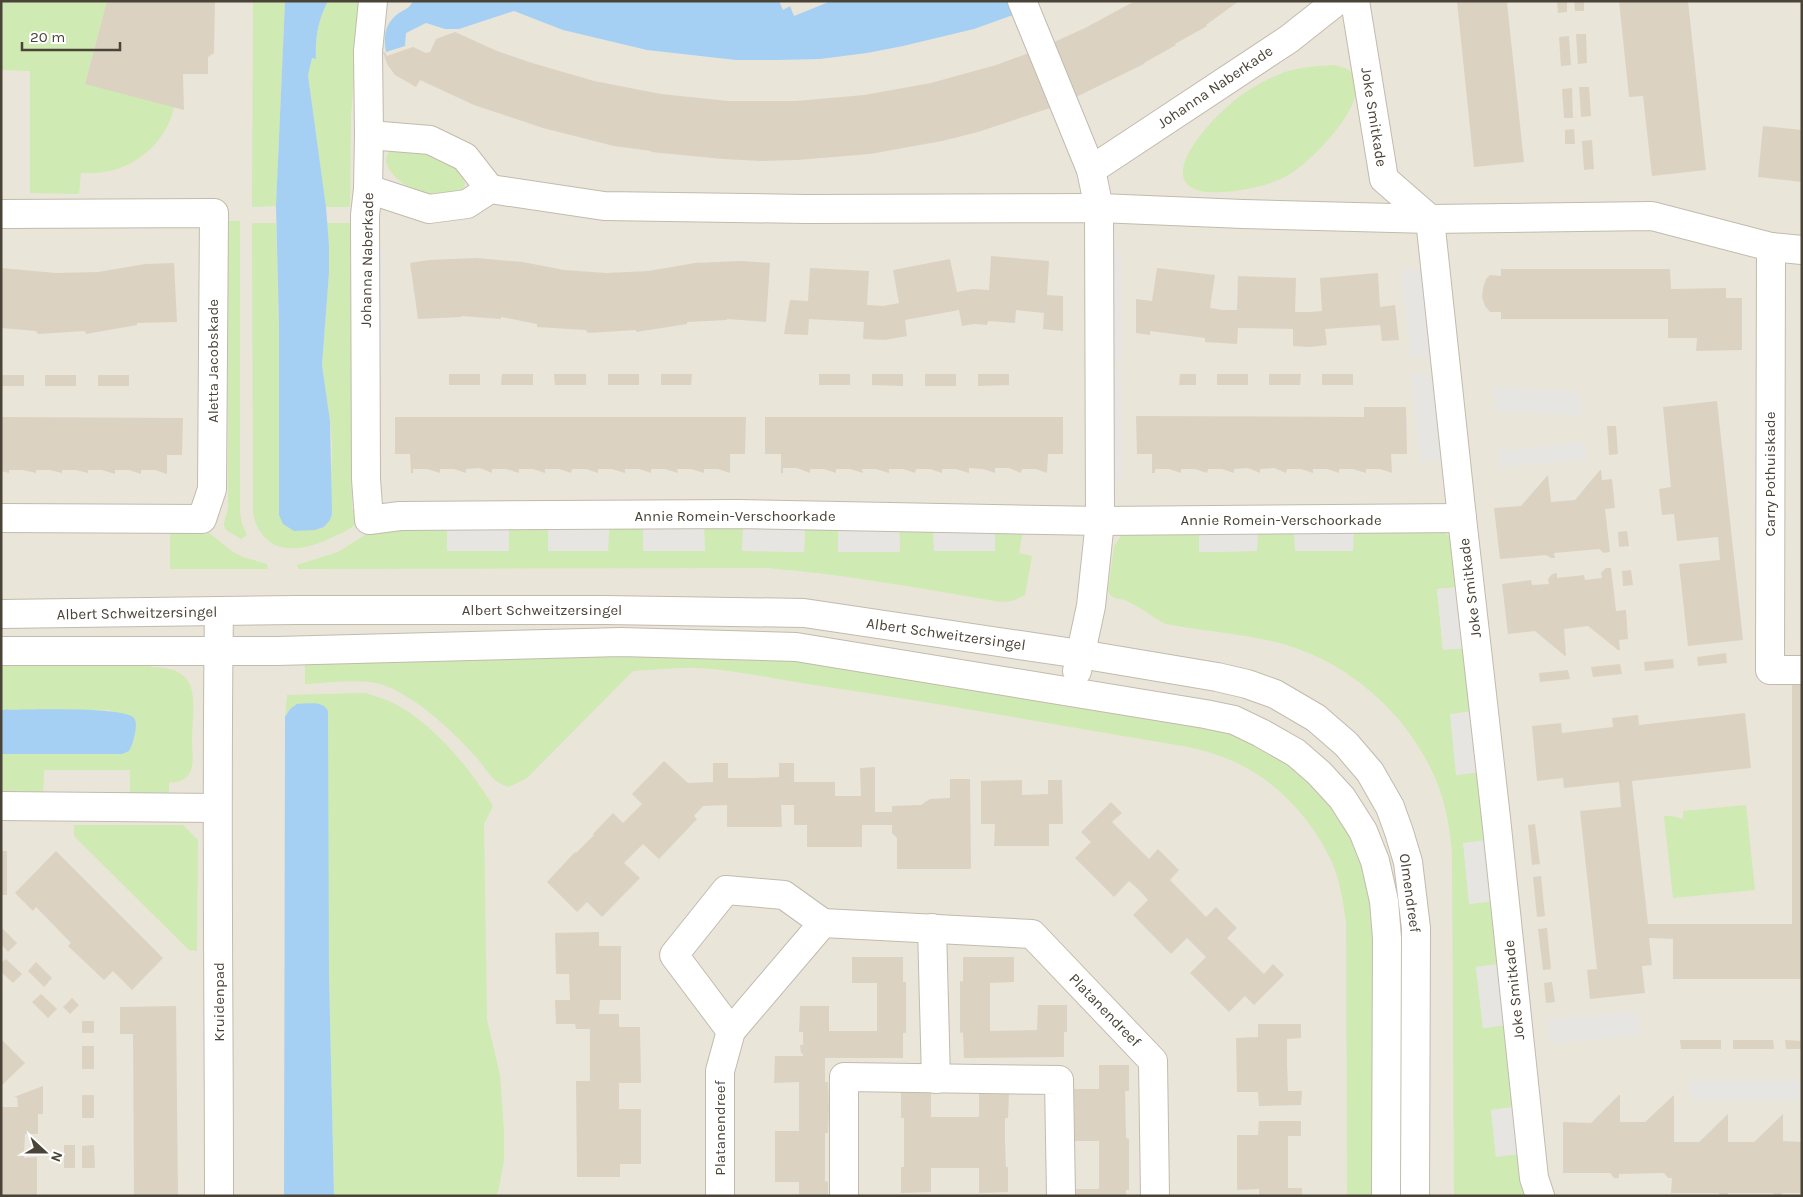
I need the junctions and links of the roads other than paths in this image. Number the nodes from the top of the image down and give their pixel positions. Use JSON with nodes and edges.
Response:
{"nodes":[{"id":1,"x":373,"y":1,"type":"edge"},
{"id":2,"x":1022,"y":1,"type":"edge"},
{"id":3,"x":1337,"y":1,"type":"edge"},
{"id":4,"x":1355,"y":1,"type":"edge"},
{"id":5,"x":369,"y":136,"type":"junction"},
{"id":6,"x":1091,"y":170,"type":"junction"},
{"id":7,"x":368,"y":189,"type":"junction"},
{"id":8,"x":490,"y":189,"type":"junction"},
{"id":9,"x":1098,"y":208,"type":"junction"},
{"id":10,"x":1,"y":214,"type":"edge"},
{"id":11,"x":1430,"y":219,"type":"junction"},
{"id":12,"x":1771,"y":247,"type":"junction"},
{"id":13,"x":1802,"y":250,"type":"edge"},
{"id":14,"x":1,"y":518,"type":"edge"},
{"id":15,"x":1462,"y":518,"type":"junction"},
{"id":16,"x":369,"y":520,"type":"joint"},
{"id":17,"x":1100,"y":521,"type":"junction"},
{"id":18,"x":219,"y":612,"type":"junction"},
{"id":19,"x":1,"y":614,"type":"edge"},
{"id":20,"x":1,"y":650,"type":"edge"},
{"id":21,"x":218,"y":651,"type":"junction"},
{"id":22,"x":1080,"y":654,"type":"junction"},
{"id":23,"x":1802,"y":670,"type":"edge"},
{"id":24,"x":1074,"y":692,"type":"junction"},
{"id":25,"x":1,"y":806,"type":"edge"},
{"id":26,"x":218,"y":808,"type":"junction"},
{"id":27,"x":823,"y":923,"type":"junction"},
{"id":28,"x":932,"y":928,"type":"junction"},
{"id":29,"x":731,"y":1031,"type":"junction"},
{"id":30,"x":936,"y":1079,"type":"junction"},
{"id":31,"x":219,"y":1196,"type":"edge"},
{"id":32,"x":720,"y":1196,"type":"edge"},
{"id":33,"x":844,"y":1196,"type":"edge"},
{"id":34,"x":1061,"y":1196,"type":"edge"},
{"id":35,"x":1155,"y":1196,"type":"edge"},
{"id":36,"x":1386,"y":1196,"type":"edge"},
{"id":37,"x":1415,"y":1196,"type":"edge"},
{"id":38,"x":1540,"y":1196,"type":"edge"}],
"edges":[{"from":1,"to":5,"type":"street","name":"Johanna Naberkade"},
{"from":2,"to":6,"type":"street"},
{"from":3,"to":6,"type":"street","name":"Johanna Naberkade"},
{"from":4,"to":11,"type":"street","name":"Joke Smitkade"},
{"from":5,"to":7,"type":"street","name":"Johanna Naberkade"},
{"from":5,"to":8,"type":"street"},
{"from":6,"to":9,"type":"street"},
{"from":7,"to":8,"type":"street"},
{"from":7,"to":16,"type":"street","name":"Johanna Naberkade"},
{"from":8,"to":9,"type":"street"},
{"from":9,"to":11,"type":"street"},
{"from":9,"to":17,"type":"street"},
{"from":10,"to":14,"type":"street","name":"Aletta Jacobskade"},
{"from":11,"to":12,"type":"street"},
{"from":11,"to":15,"type":"street","name":"Joke Smitkade"},
{"from":12,"to":13,"type":"street"},
{"from":12,"to":23,"type":"street","name":"Carry Pothuiskade"},
{"from":15,"to":17,"type":"street","name":"Annie Romein-Verschoorkade"},
{"from":15,"to":38,"type":"street","name":"Joke Smitkade"},
{"from":16,"to":17,"type":"street","name":"Annie Romein-Verschoorkade"},
{"from":17,"to":22,"type":"street"},
{"from":18,"to":19,"type":"street","name":"Albert Schweitzersingel"},
{"from":18,"to":21,"type":"street","name":"Kruidenpad"},
{"from":18,"to":22,"type":"street","name":"Albert Schweitzersingel"},
{"from":20,"to":21,"type":"street"},
{"from":21,"to":24,"type":"street"},
{"from":21,"to":26,"type":"street","name":"Kruidenpad"},
{"from":22,"to":24,"type":"street"},
{"from":22,"to":37,"type":"street","name":"Olmendreef"},
{"from":24,"to":36,"type":"street","name":"Olmendreef"},
{"from":25,"to":26,"type":"street"},
{"from":26,"to":31,"type":"street","name":"Kruidenpad"},
{"from":27,"to":28,"type":"street","name":"Platanendreef"},
{"from":27,"to":29,"type":"street","name":"Platanendreef"},
{"from":27,"to":29,"type":"street"},
{"from":28,"to":30,"type":"street"},
{"from":28,"to":35,"type":"street","name":"Platanendreef"},
{"from":29,"to":32,"type":"street","name":"Platanendreef"},
{"from":30,"to":33,"type":"street"},
{"from":30,"to":34,"type":"street"}]}
